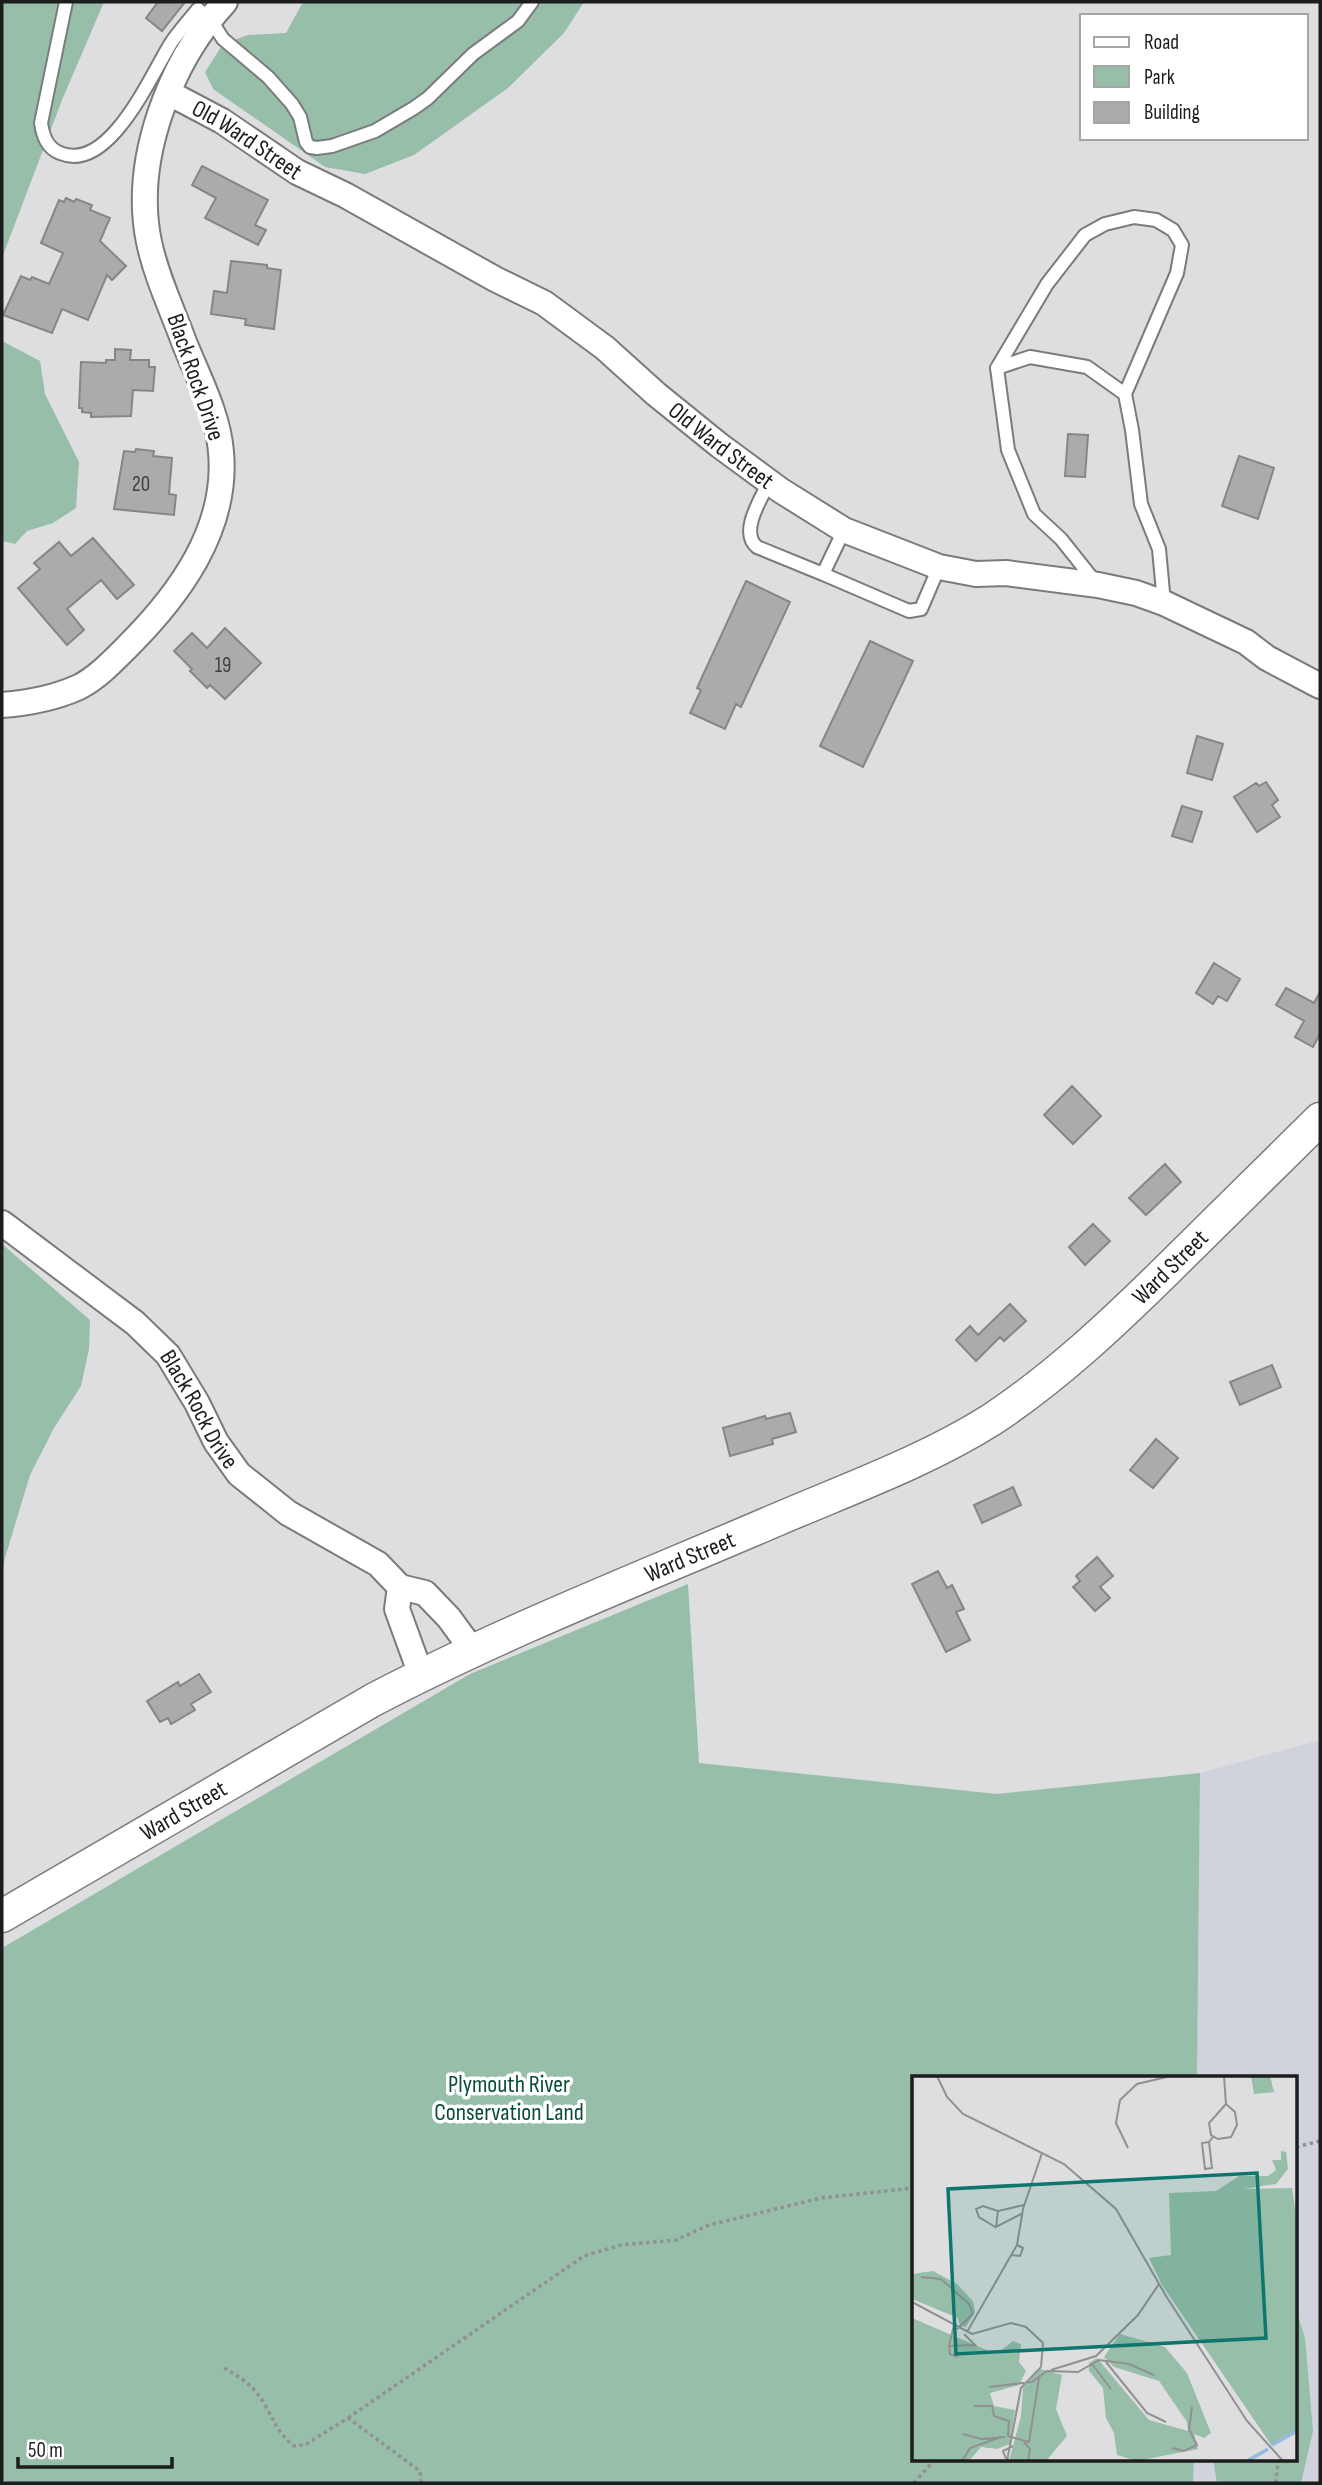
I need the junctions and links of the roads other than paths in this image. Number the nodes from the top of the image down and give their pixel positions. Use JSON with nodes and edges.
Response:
{"nodes":[{"id":1,"x":66,"y":2,"type":"edge"},
{"id":2,"x":532,"y":2,"type":"edge"},
{"id":3,"x":217,"y":10,"type":"edge"},
{"id":4,"x":169,"y":93,"type":"junction"},
{"id":5,"x":997,"y":368,"type":"junction"},
{"id":6,"x":1125,"y":394,"type":"junction"},
{"id":7,"x":768,"y":482,"type":"junction"},
{"id":8,"x":844,"y":530,"type":"junction"},
{"id":9,"x":939,"y":566,"type":"junction"},
{"id":10,"x":823,"y":574,"type":"junction"},
{"id":11,"x":1098,"y":585,"type":"junction"},
{"id":12,"x":1164,"y":603,"type":"junction"},
{"id":13,"x":1320,"y":686,"type":"edge"},
{"id":14,"x":2,"y":705,"type":"edge"},
{"id":15,"x":1320,"y":1119,"type":"edge"},
{"id":16,"x":2,"y":1223,"type":"edge"},
{"id":17,"x":400,"y":1587,"type":"junction"},
{"id":18,"x":473,"y":1651,"type":"junction"},
{"id":19,"x":421,"y":1675,"type":"junction"},
{"id":20,"x":2,"y":1916,"type":"edge"}],
"edges":[{"from":1,"to":3,"type":"lane"},
{"from":2,"to":3,"type":"lane"},
{"from":3,"to":4,"type":"street","name":"Black Rock Drive"},
{"from":4,"to":7,"type":"street","name":"Old Ward Street"},
{"from":4,"to":14,"type":"street","name":"Black Rock Drive"},
{"from":5,"to":6,"type":"lane"},
{"from":5,"to":6,"type":"lane"},
{"from":5,"to":11,"type":"lane"},
{"from":6,"to":12,"type":"lane"},
{"from":7,"to":8,"type":"street","name":"Old Ward Street"},
{"from":7,"to":10,"type":"lane"},
{"from":8,"to":9,"type":"street","name":"Old Ward Street"},
{"from":8,"to":10,"type":"lane"},
{"from":9,"to":10,"type":"lane"},
{"from":9,"to":11,"type":"street","name":"Old Ward Street"},
{"from":11,"to":12,"type":"street","name":"Old Ward Street"},
{"from":12,"to":13,"type":"street","name":"Old Ward Street"},
{"from":15,"to":18,"type":"street","name":"Ward Street"},
{"from":16,"to":17,"type":"street","name":"Black Rock Drive"},
{"from":17,"to":18,"type":"street","name":"Black Rock Drive"},
{"from":17,"to":19,"type":"street"},
{"from":18,"to":19,"type":"street","name":"Ward Street"},
{"from":19,"to":20,"type":"street","name":"Ward Street"}]}
